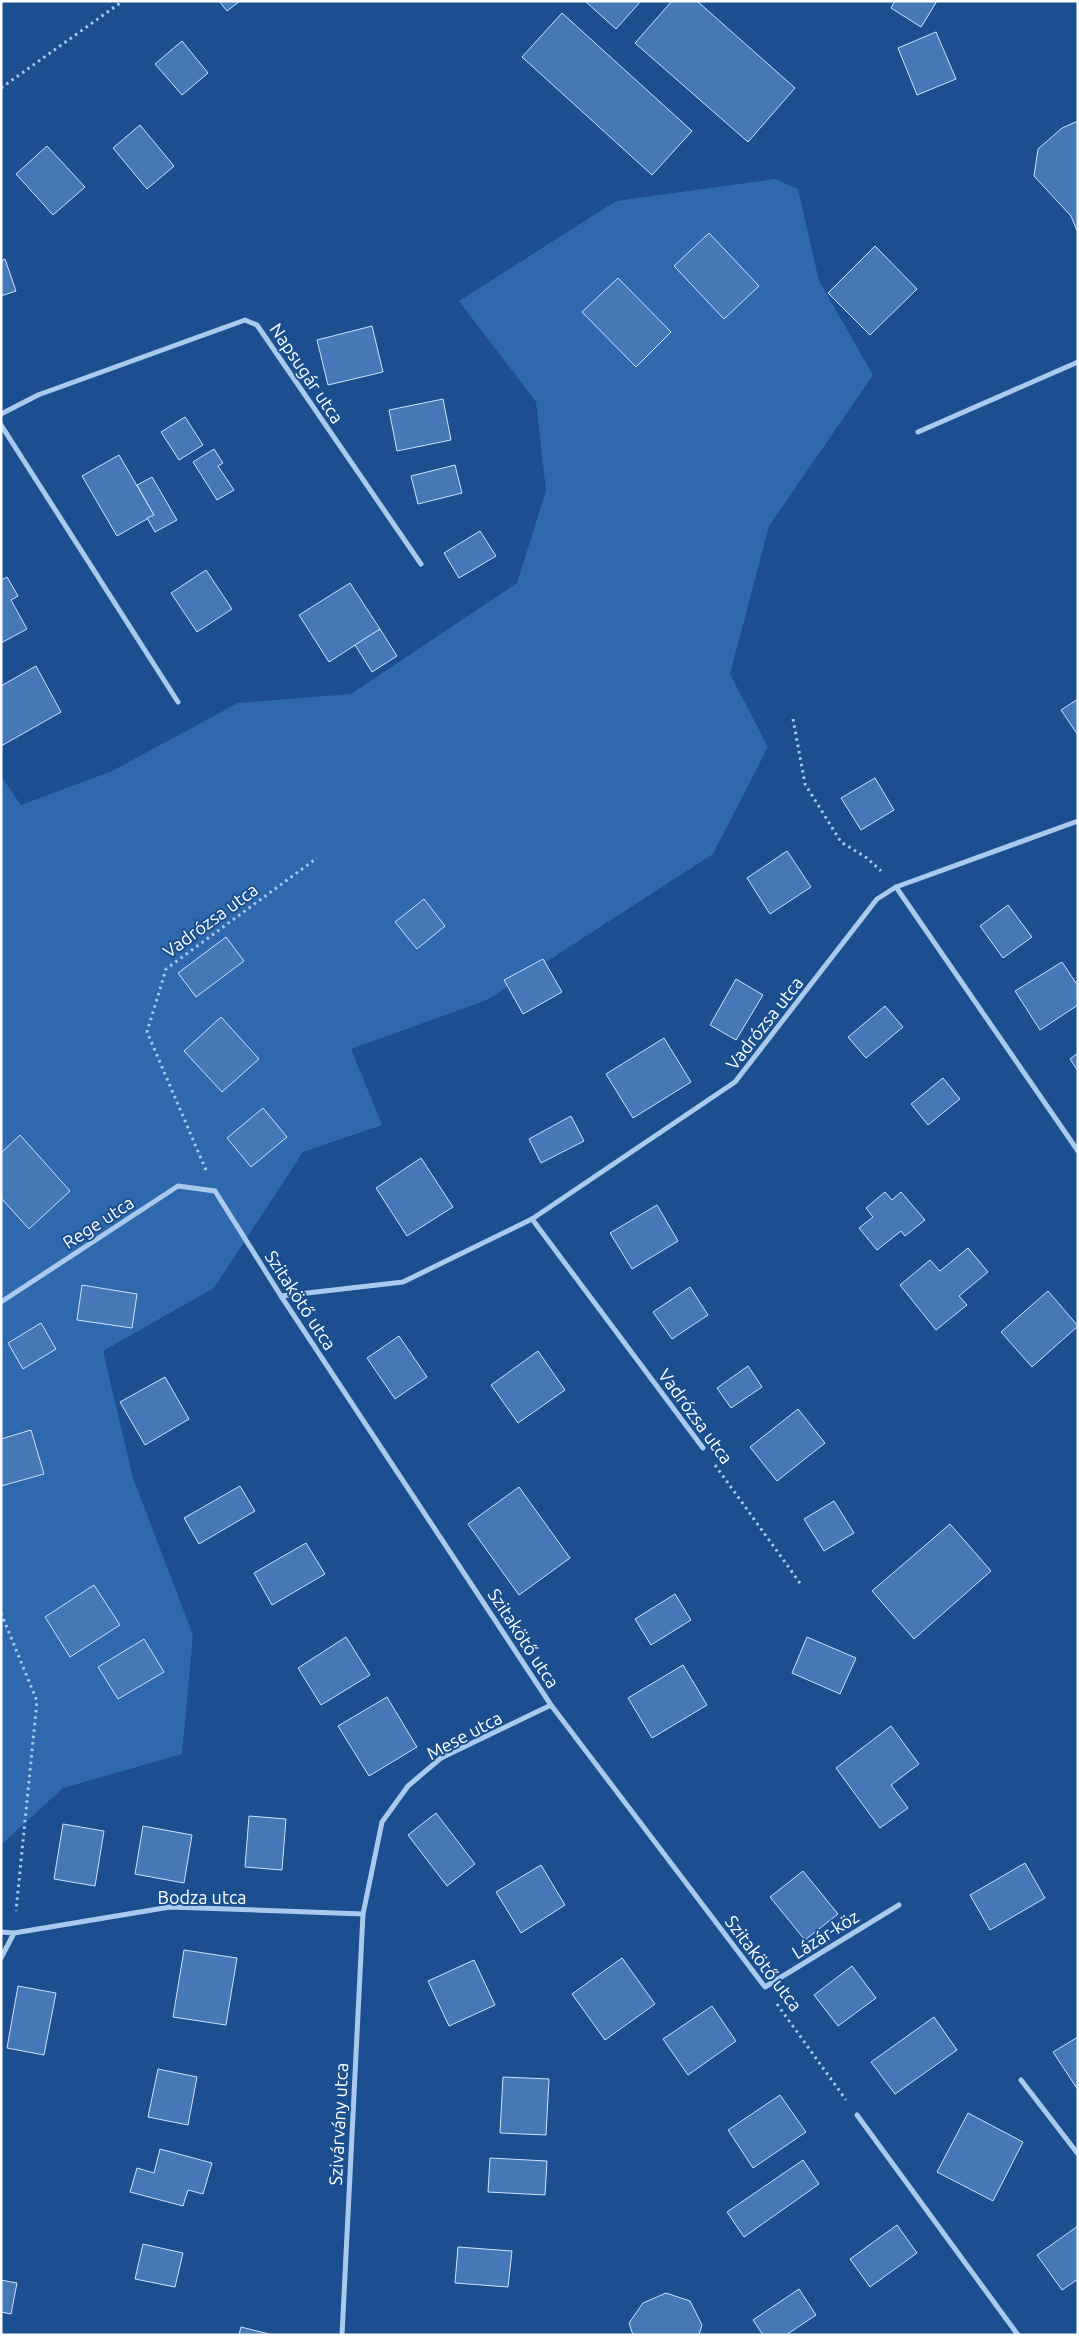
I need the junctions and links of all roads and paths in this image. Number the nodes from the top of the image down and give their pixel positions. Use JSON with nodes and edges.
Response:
{"nodes":[{"id":1,"x":123,"y":1,"type":"edge"},
{"id":2,"x":1,"y":88,"type":"edge"},
{"id":3,"x":1078,"y":362,"type":"edge"},
{"id":4,"x":1,"y":414,"type":"edge"},
{"id":5,"x":1,"y":425,"type":"edge"},
{"id":6,"x":918,"y":432,"type":"dead end"},
{"id":7,"x":421,"y":564,"type":"dead end"},
{"id":8,"x":178,"y":702,"type":"dead end"},
{"id":9,"x":793,"y":719,"type":"dead end"},
{"id":10,"x":1078,"y":821,"type":"edge"},
{"id":11,"x":317,"y":858,"type":"dead end"},
{"id":12,"x":896,"y":887,"type":"junction"},
{"id":13,"x":1078,"y":1151,"type":"edge"},
{"id":14,"x":215,"y":1191,"type":"junction"},
{"id":15,"x":532,"y":1219,"type":"junction"},
{"id":16,"x":281,"y":1296,"type":"junction"},
{"id":17,"x":1,"y":1302,"type":"edge"},
{"id":18,"x":703,"y":1448,"type":"joint"},
{"id":19,"x":800,"y":1583,"type":"dead end"},
{"id":20,"x":1,"y":1614,"type":"edge"},
{"id":21,"x":552,"y":1706,"type":"junction"},
{"id":22,"x":899,"y":1905,"type":"dead end"},
{"id":23,"x":363,"y":1914,"type":"junction"},
{"id":24,"x":1,"y":1932,"type":"edge"},
{"id":25,"x":14,"y":1932,"type":"junction"},
{"id":26,"x":1,"y":1958,"type":"edge"},
{"id":27,"x":765,"y":1987,"type":"junction"},
{"id":28,"x":1022,"y":2080,"type":"dead end"},
{"id":29,"x":834,"y":2083,"type":"dead end"},
{"id":30,"x":857,"y":2115,"type":"dead end"},
{"id":31,"x":1078,"y":2154,"type":"edge"},
{"id":32,"x":342,"y":2335,"type":"edge"},
{"id":33,"x":1018,"y":2335,"type":"edge"}],
"edges":[{"from":1,"to":2,"type":"path"},
{"from":3,"to":6,"type":"street"},
{"from":4,"to":7,"type":"street","name":"Napsugár utca"},
{"from":5,"to":8,"type":"street"},
{"from":9,"to":12,"type":"path"},
{"from":10,"to":12,"type":"street","name":"Vadrózsa utca"},
{"from":11,"to":14,"type":"path","name":"Vadrózsa utca"},
{"from":12,"to":13,"type":"street"},
{"from":12,"to":15,"type":"street","name":"Vadrózsa utca"},
{"from":14,"to":16,"type":"street","name":"Szitakötő utca"},
{"from":14,"to":17,"type":"street","name":"Rege utca"},
{"from":15,"to":16,"type":"street","name":"Vadrózsa utca"},
{"from":15,"to":18,"type":"street","name":"Vadrózsa utca"},
{"from":16,"to":21,"type":"street","name":"Szitakötő utca"},
{"from":18,"to":19,"type":"path","name":"Vadrózsa utca"},
{"from":20,"to":25,"type":"path"},
{"from":21,"to":23,"type":"street","name":"Mese utca"},
{"from":21,"to":27,"type":"street","name":"Szitakötő utca"},
{"from":22,"to":27,"type":"street","name":"Lázár-köz"},
{"from":23,"to":25,"type":"street","name":"Bodza utca"},
{"from":23,"to":32,"type":"street","name":"Szivárvány utca"},
{"from":24,"to":25,"type":"street","name":"Bodza utca"},
{"from":25,"to":26,"type":"street"},
{"from":27,"to":29,"type":"path","name":"Szitakötő utca"},
{"from":28,"to":31,"type":"street"},
{"from":30,"to":33,"type":"street"}]}
